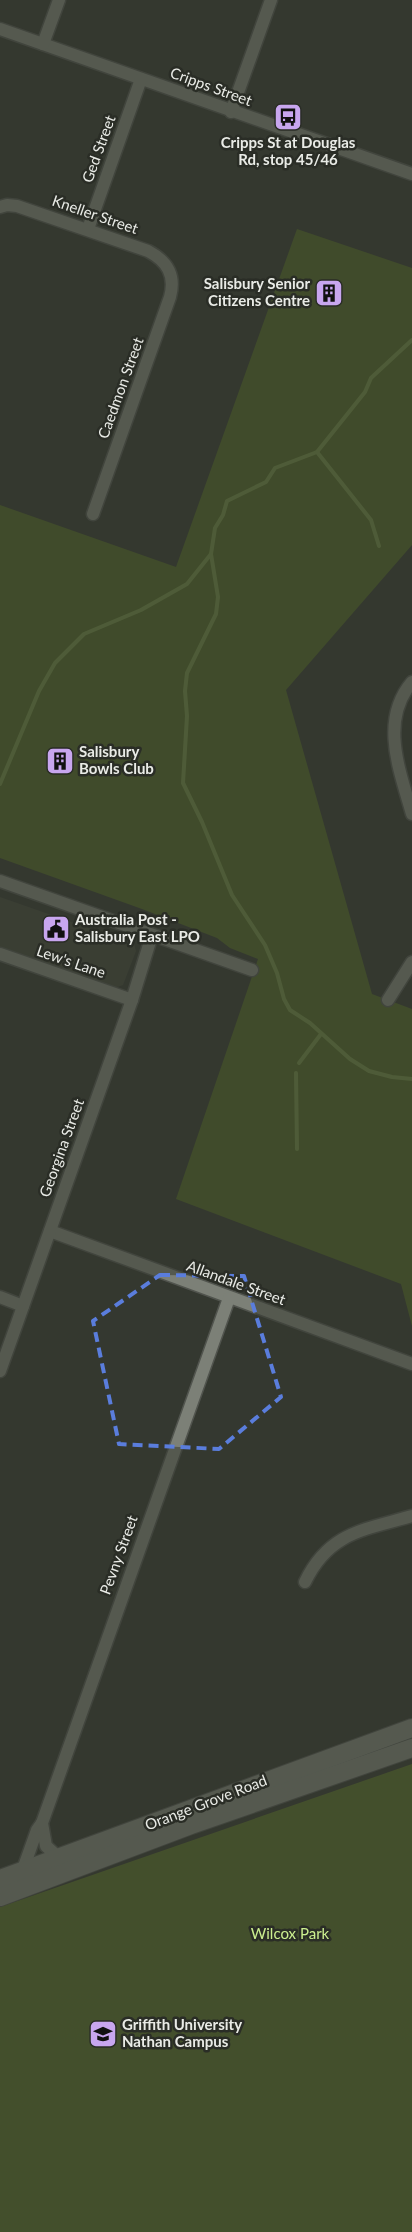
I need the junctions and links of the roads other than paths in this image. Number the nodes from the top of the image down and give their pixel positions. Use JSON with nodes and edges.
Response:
{"nodes":[{"id":1,"x":59,"y":0,"type":"edge"},
{"id":2,"x":271,"y":0,"type":"edge"},
{"id":3,"x":0,"y":29,"type":"edge"},
{"id":4,"x":43,"y":44,"type":"junction"},
{"id":5,"x":141,"y":79,"type":"junction"},
{"id":6,"x":231,"y":112,"type":"junction"},
{"id":7,"x":412,"y":174,"type":"edge"},
{"id":8,"x":0,"y":207,"type":"edge"},
{"id":9,"x":88,"y":229,"type":"junction"},
{"id":10,"x":170,"y":272,"type":"joint"},
{"id":11,"x":93,"y":514,"type":"dead end"},
{"id":12,"x":412,"y":682,"type":"edge"},
{"id":13,"x":412,"y":814,"type":"edge"},
{"id":14,"x":0,"y":881,"type":"edge"},
{"id":15,"x":152,"y":935,"type":"junction"},
{"id":16,"x":0,"y":954,"type":"edge"},
{"id":17,"x":412,"y":962,"type":"edge"},
{"id":18,"x":252,"y":970,"type":"dead end"},
{"id":19,"x":132,"y":1000,"type":"junction"},
{"id":20,"x":388,"y":1000,"type":"dead end"},
{"id":21,"x":50,"y":1231,"type":"junction"},
{"id":22,"x":0,"y":1297,"type":"edge"},
{"id":23,"x":229,"y":1298,"type":"junction"},
{"id":24,"x":23,"y":1306,"type":"junction"},
{"id":25,"x":412,"y":1364,"type":"edge"},
{"id":26,"x":0,"y":1371,"type":"edge"},
{"id":27,"x":412,"y":1516,"type":"edge"},
{"id":28,"x":305,"y":1582,"type":"dead end"},
{"id":29,"x":412,"y":1728,"type":"edge"},
{"id":30,"x":412,"y":1748,"type":"edge"},
{"id":31,"x":42,"y":1824,"type":"junction"},
{"id":32,"x":59,"y":1858,"type":"junction"},
{"id":33,"x":22,"y":1872,"type":"junction"},
{"id":34,"x":0,"y":1879,"type":"edge"},
{"id":35,"x":0,"y":1897,"type":"edge"}],
"edges":[{"from":1,"to":4,"type":"street"},
{"from":2,"to":6,"type":"street"},
{"from":3,"to":4,"type":"street","name":"Cripps Street"},
{"from":4,"to":5,"type":"street","name":"Cripps Street"},
{"from":5,"to":6,"type":"street","name":"Cripps Street"},
{"from":5,"to":9,"type":"street","name":"Ged Street"},
{"from":6,"to":7,"type":"street","name":"Cripps Street"},
{"from":8,"to":9,"type":"street","name":"Kneller Street"},
{"from":9,"to":10,"type":"street","name":"Kneller Street"},
{"from":10,"to":11,"type":"street","name":"Caedmon Street"},
{"from":12,"to":13,"type":"street"},
{"from":14,"to":15,"type":"street"},
{"from":15,"to":18,"type":"street"},
{"from":15,"to":19,"type":"street","name":"Georgina Street"},
{"from":16,"to":19,"type":"street","name":"Lew's Lane"},
{"from":17,"to":20,"type":"street"},
{"from":19,"to":21,"type":"street","name":"Georgina Street"},
{"from":21,"to":23,"type":"street","name":"Allandale Street"},
{"from":21,"to":24,"type":"street","name":"Georgina Street"},
{"from":22,"to":24,"type":"street"},
{"from":23,"to":25,"type":"street","name":"Allandale Street"},
{"from":23,"to":31,"type":"street","name":"Pevny Street"},
{"from":24,"to":26,"type":"street","name":"Georgina Street"},
{"from":27,"to":28,"type":"street"},
{"from":29,"to":32,"type":"main road","name":"Orange Grove Road"},
{"from":30,"to":35,"type":"main road","name":"Orange Grove Road"},
{"from":31,"to":32,"type":"street"},
{"from":31,"to":33,"type":"street","name":"Pevny Street"},
{"from":32,"to":33,"type":"main road","name":"Orange Grove Road"},
{"from":33,"to":34,"type":"main road","name":"Orange Grove Road"}]}
